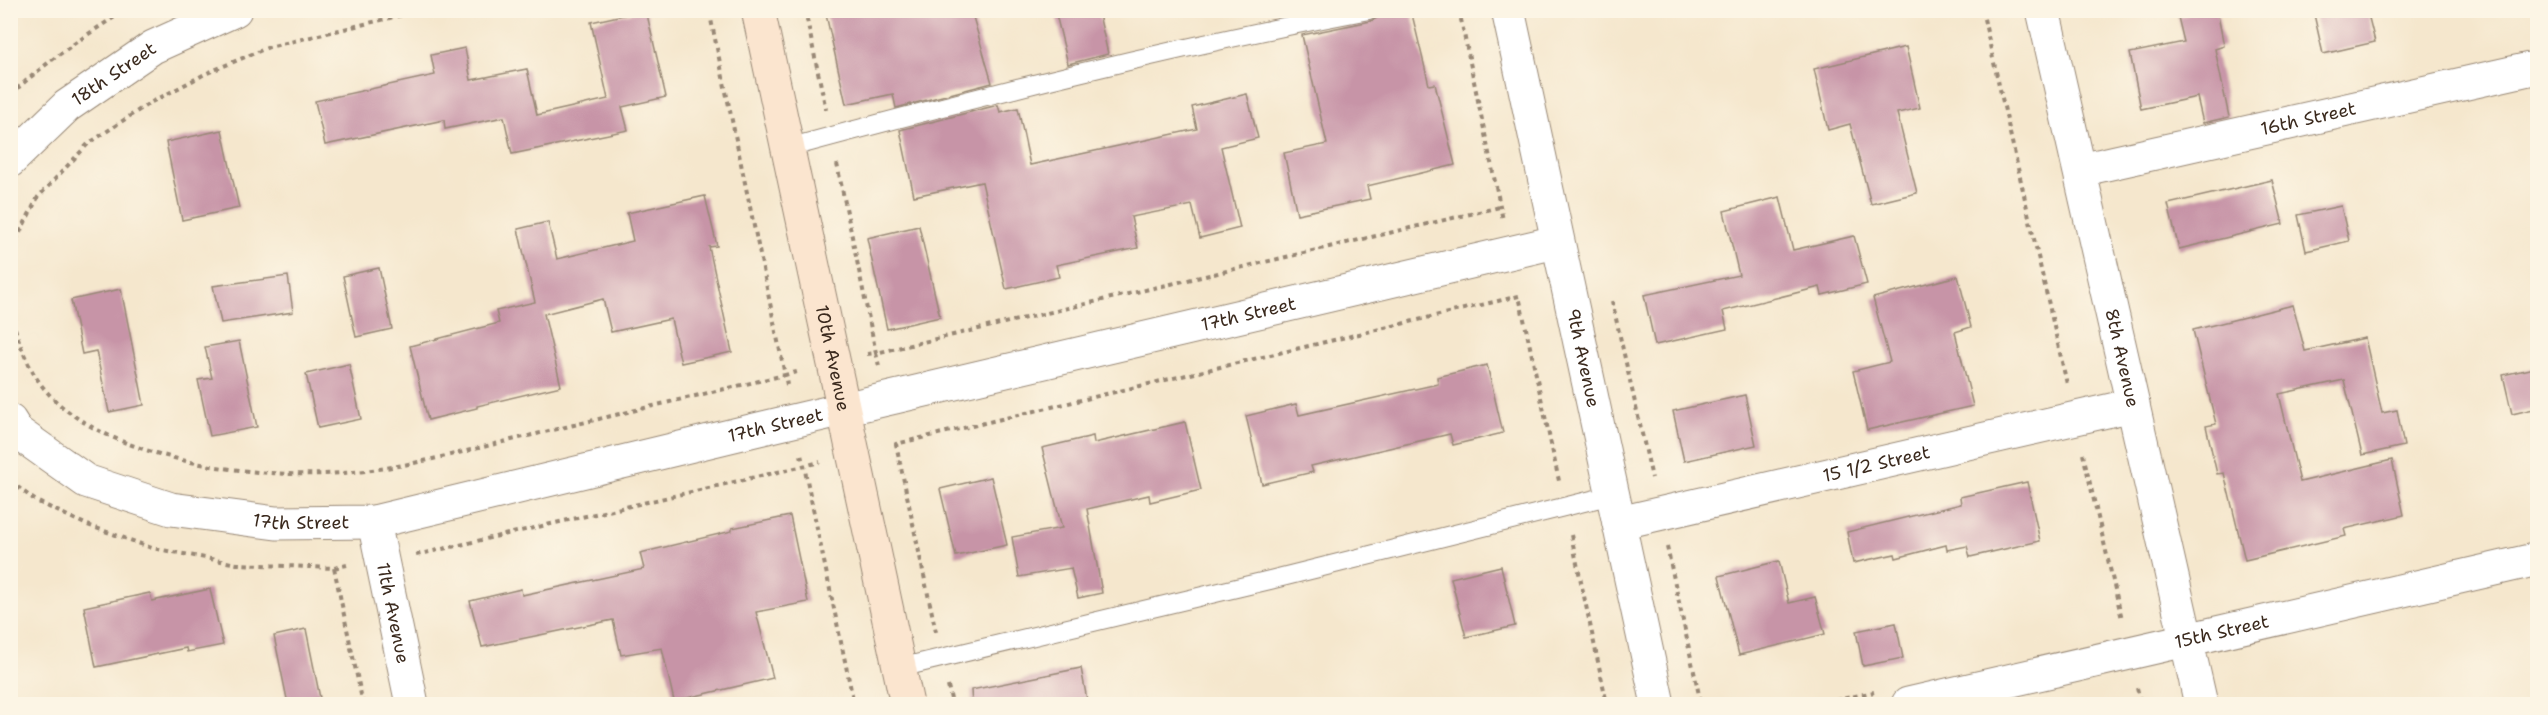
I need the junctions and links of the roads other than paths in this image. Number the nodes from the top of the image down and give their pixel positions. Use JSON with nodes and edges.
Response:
{"nodes":[{"id":1,"x":235,"y":10,"type":"edge"},
{"id":2,"x":758,"y":10,"type":"edge"},
{"id":3,"x":1369,"y":10,"type":"edge"},
{"id":4,"x":1508,"y":10,"type":"edge"},
{"id":5,"x":2043,"y":10,"type":"edge"},
{"id":6,"x":2538,"y":67,"type":"edge"},
{"id":7,"x":788,"y":148,"type":"junction"},
{"id":8,"x":10,"y":161,"type":"edge"},
{"id":9,"x":2080,"y":170,"type":"junction"},
{"id":10,"x":1556,"y":242,"type":"junction"},
{"id":11,"x":2133,"y":405,"type":"junction"},
{"id":12,"x":844,"y":409,"type":"junction"},
{"id":13,"x":10,"y":421,"type":"edge"},
{"id":14,"x":1616,"y":509,"type":"junction"},
{"id":15,"x":374,"y":522,"type":"junction"},
{"id":16,"x":2538,"y":560,"type":"edge"},
{"id":17,"x":2187,"y":642,"type":"junction"},
{"id":18,"x":899,"y":668,"type":"junction"},
{"id":19,"x":900,"y":703,"type":"edge"},
{"id":20,"x":412,"y":705,"type":"edge"},
{"id":21,"x":1658,"y":705,"type":"edge"},
{"id":22,"x":1908,"y":705,"type":"edge"},
{"id":23,"x":2201,"y":705,"type":"edge"}],
"edges":[{"from":1,"to":8,"type":"street","name":"18th Street"},
{"from":2,"to":7,"type":"street","name":"10th Avenue"},
{"from":3,"to":7,"type":"lane"},
{"from":4,"to":10,"type":"street","name":"9th Avenue"},
{"from":5,"to":9,"type":"street","name":"8th Avenue"},
{"from":6,"to":9,"type":"street","name":"16th Street"},
{"from":7,"to":12,"type":"street","name":"10th Avenue"},
{"from":9,"to":11,"type":"street","name":"8th Avenue"},
{"from":10,"to":12,"type":"street","name":"17th Street"},
{"from":10,"to":14,"type":"street","name":"9th Avenue"},
{"from":11,"to":14,"type":"street","name":"15 1/2 Street"},
{"from":11,"to":17,"type":"street","name":"8th Avenue"},
{"from":12,"to":15,"type":"street","name":"17th Street"},
{"from":12,"to":18,"type":"street","name":"10th Avenue"},
{"from":13,"to":15,"type":"street","name":"17th Street"},
{"from":14,"to":18,"type":"lane"},
{"from":14,"to":21,"type":"street","name":"9th Avenue"},
{"from":15,"to":20,"type":"street","name":"11th Avenue"},
{"from":16,"to":17,"type":"street","name":"15th Street"},
{"from":17,"to":22,"type":"street","name":"15th Street"},
{"from":17,"to":23,"type":"street","name":"8th Avenue"},
{"from":18,"to":19,"type":"street","name":"10th Avenue"}]}
